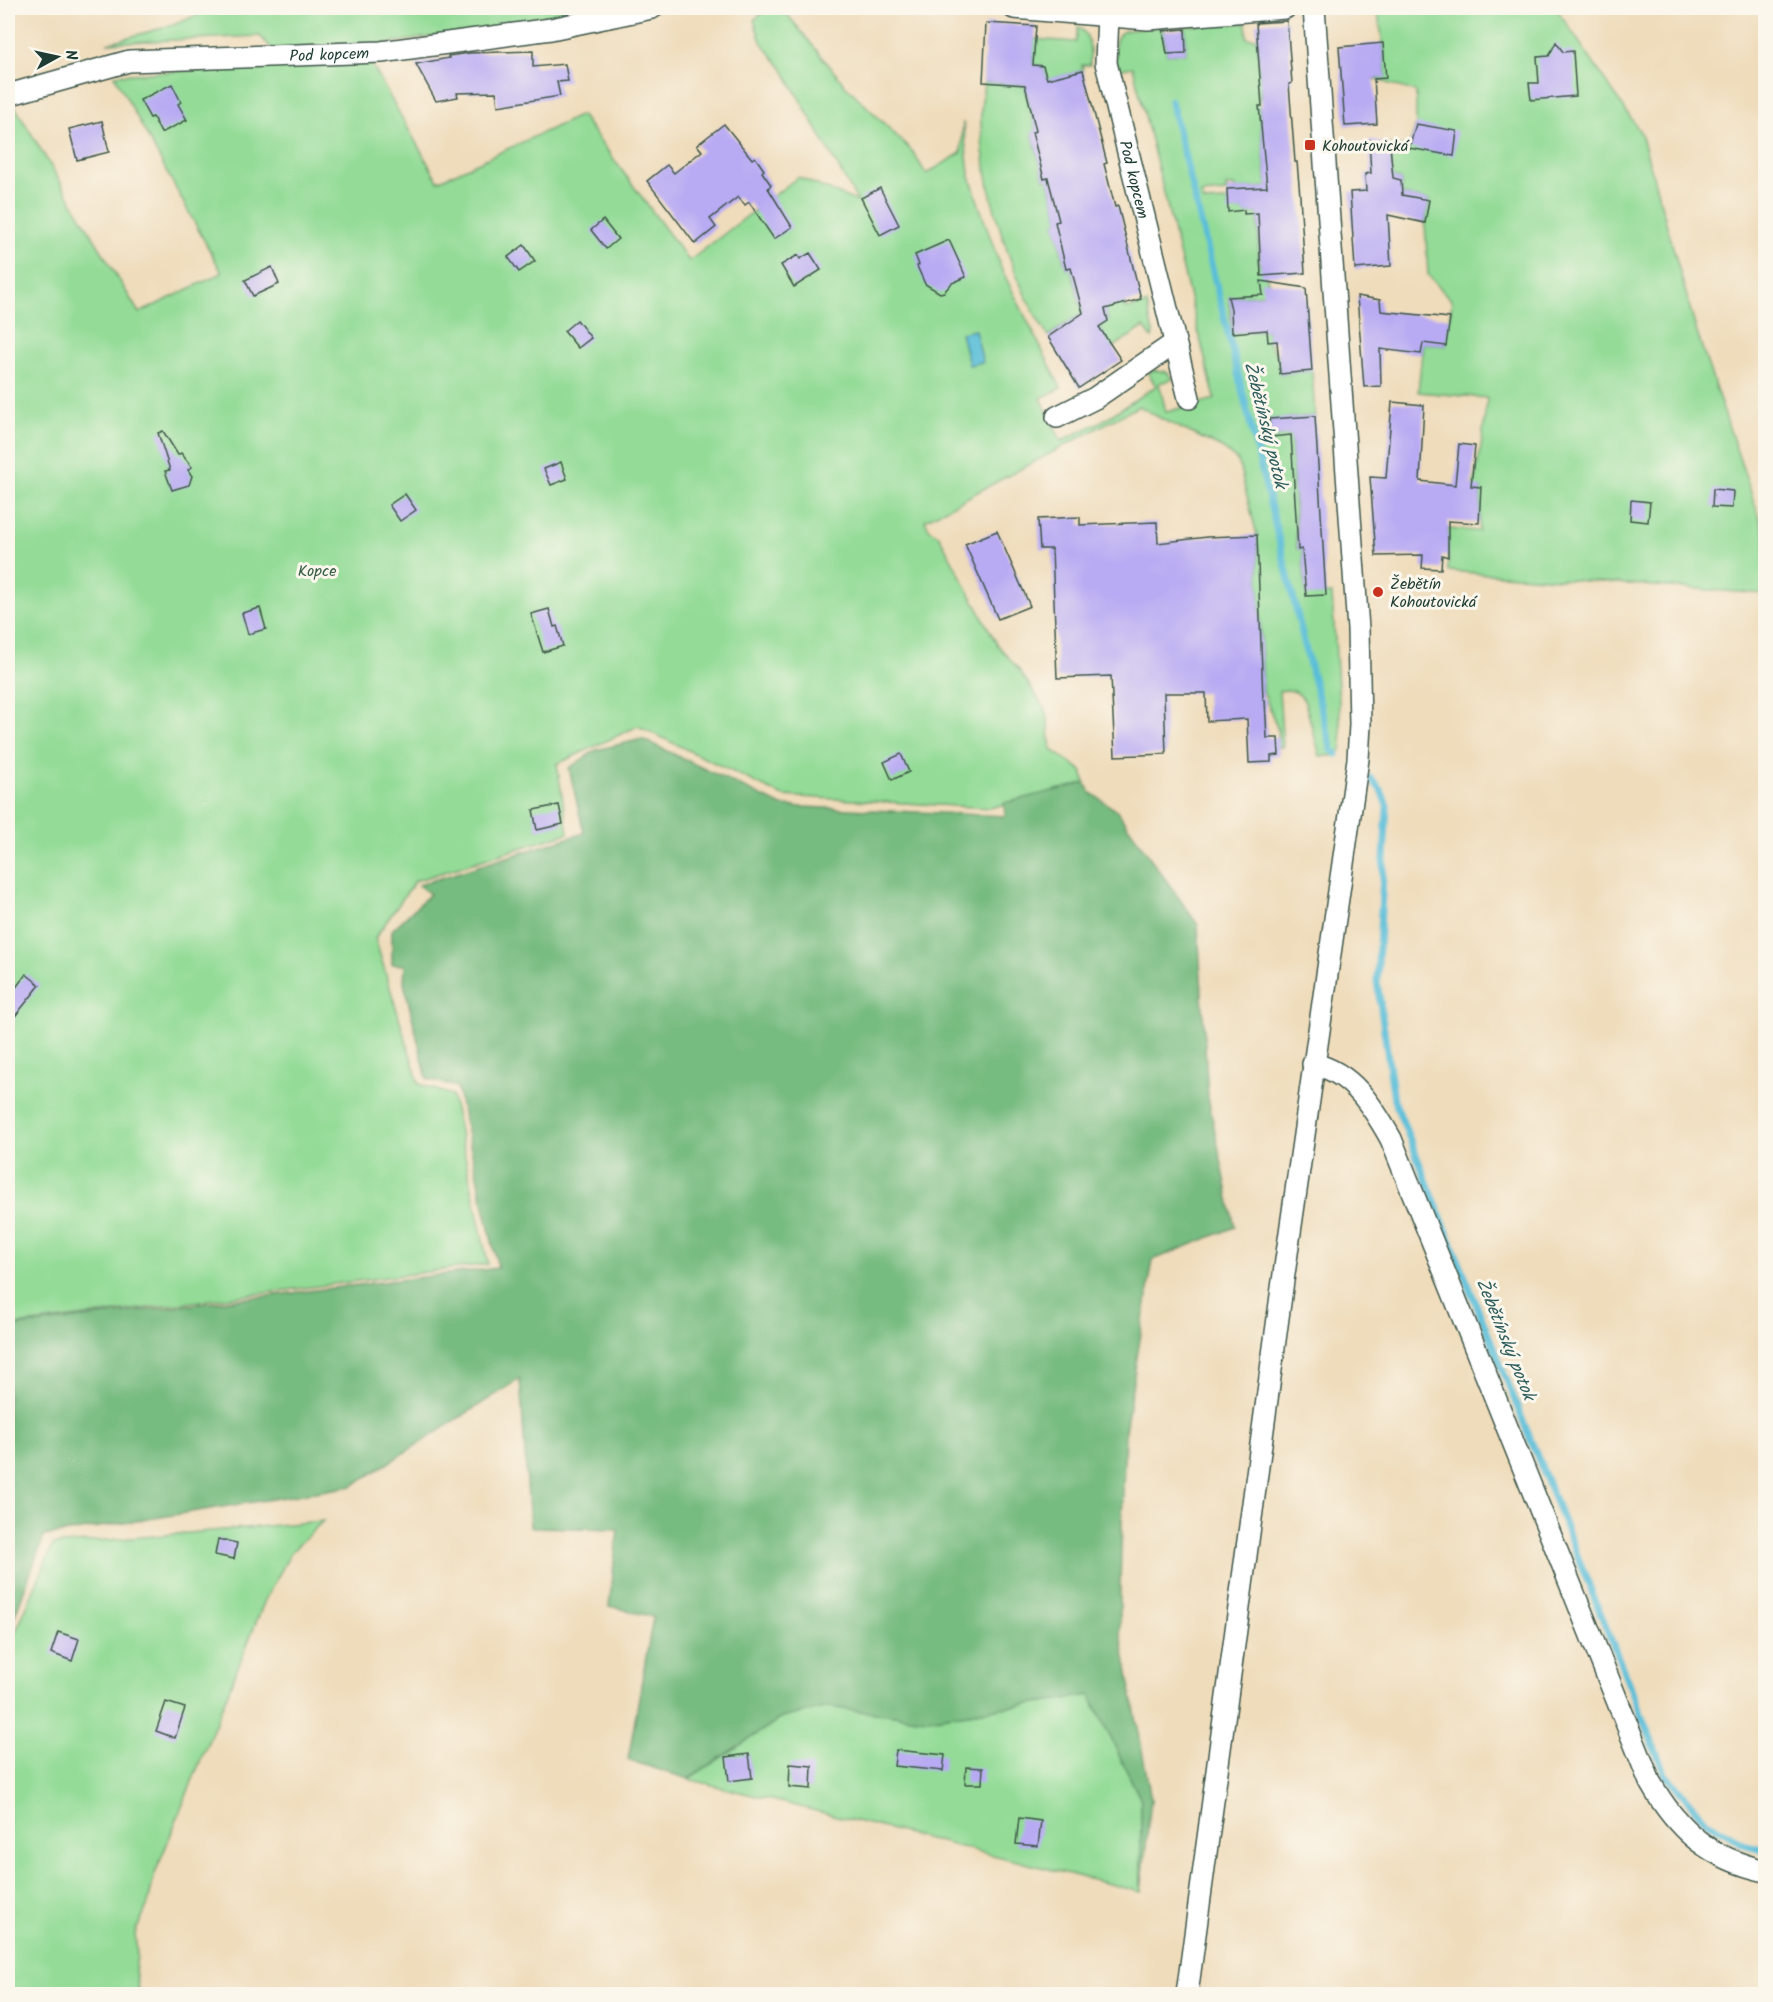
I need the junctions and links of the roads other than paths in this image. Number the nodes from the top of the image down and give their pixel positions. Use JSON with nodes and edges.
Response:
{"nodes":[{"id":1,"x":652,"y":8,"type":"edge"},
{"id":2,"x":1014,"y":8,"type":"edge"},
{"id":3,"x":1285,"y":8,"type":"edge"},
{"id":4,"x":1314,"y":8,"type":"edge"},
{"id":5,"x":1108,"y":15,"type":"junction"},
{"id":6,"x":8,"y":96,"type":"edge"},
{"id":7,"x":1175,"y":343,"type":"junction"},
{"id":8,"x":1189,"y":398,"type":"dead end"},
{"id":9,"x":1057,"y":417,"type":"dead end"},
{"id":10,"x":1313,"y":1064,"type":"junction"},
{"id":11,"x":1766,"y":1871,"type":"edge"},
{"id":12,"x":1187,"y":1995,"type":"edge"}],
"edges":[{"from":1,"to":6,"type":"street","name":"Pod kopcem"},
{"from":2,"to":5,"type":"street"},
{"from":3,"to":5,"type":"street"},
{"from":4,"to":10,"type":"street"},
{"from":5,"to":7,"type":"street","name":"Pod kopcem"},
{"from":7,"to":8,"type":"street","name":"Pod kopcem"},
{"from":7,"to":9,"type":"street"},
{"from":10,"to":11,"type":"street"},
{"from":10,"to":12,"type":"street"}]}
